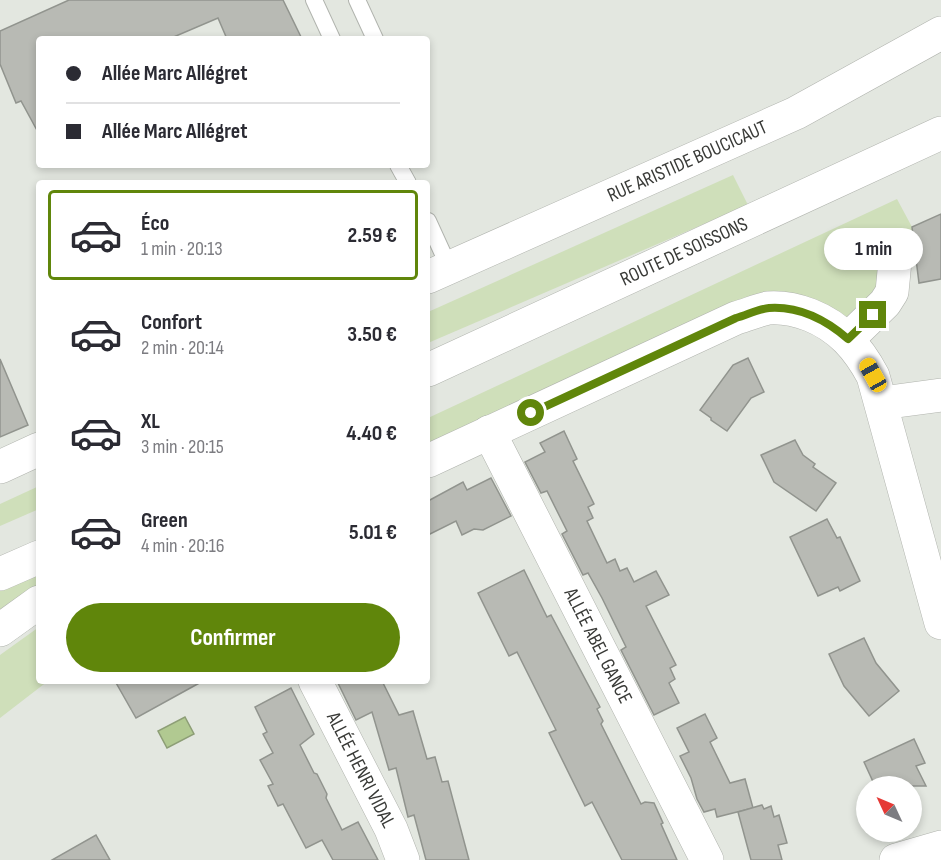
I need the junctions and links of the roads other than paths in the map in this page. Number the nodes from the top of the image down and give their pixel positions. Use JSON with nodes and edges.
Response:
{"nodes":[{"id":1,"x":314,"y":0,"type":"edge"},
{"id":2,"x":357,"y":0,"type":"edge"},
{"id":3,"x":941,"y":33,"type":"edge"},
{"id":4,"x":331,"y":36,"type":"edge"},
{"id":5,"x":374,"y":36,"type":"edge"},
{"id":6,"x":941,"y":134,"type":"edge"},
{"id":7,"x":941,"y":155,"type":"edge"},
{"id":8,"x":430,"y":231,"type":"edge"},
{"id":9,"x":895,"y":261,"type":"dead end"},
{"id":10,"x":438,"y":272,"type":"edge"},
{"id":11,"x":848,"y":339,"type":"junction"},
{"id":12,"x":430,"y":369,"type":"edge"},
{"id":13,"x":430,"y":386,"type":"edge"},
{"id":14,"x":941,"y":395,"type":"edge"},
{"id":15,"x":882,"y":403,"type":"junction"},
{"id":16,"x":489,"y":432,"type":"junction"},
{"id":17,"x":36,"y":450,"type":"edge"},
{"id":18,"x":430,"y":460,"type":"edge"},
{"id":19,"x":0,"y":466,"type":"edge"},
{"id":20,"x":36,"y":539,"type":"edge"},
{"id":21,"x":0,"y":555,"type":"edge"},
{"id":22,"x":36,"y":558,"type":"edge"},
{"id":23,"x":0,"y":574,"type":"edge"},
{"id":24,"x":36,"y":604,"type":"edge"},
{"id":25,"x":941,"y":622,"type":"edge"},
{"id":26,"x":0,"y":630,"type":"edge"},
{"id":27,"x":317,"y":684,"type":"edge"},
{"id":28,"x":941,"y":847,"type":"edge"},
{"id":29,"x":403,"y":860,"type":"edge"},
{"id":30,"x":707,"y":860,"type":"edge"},
{"id":31,"x":896,"y":860,"type":"edge"}],
"edges":[{"from":1,"to":4,"type":"lane"},
{"from":2,"to":5,"type":"lane"},
{"from":3,"to":10,"type":"street","name":"RUE ARISTIDE BOUCICAUT"},
{"from":6,"to":12,"type":"street","name":"ROUTE DE SOISSONS"},
{"from":7,"to":13,"type":"street","name":"ROUTE DE SOISSONS"},
{"from":8,"to":10,"type":"lane"},
{"from":9,"to":11,"type":"street"},
{"from":11,"to":15,"type":"street"},
{"from":11,"to":16,"type":"street"},
{"from":14,"to":15,"type":"street"},
{"from":15,"to":25,"type":"street"},
{"from":16,"to":18,"type":"street"},
{"from":16,"to":30,"type":"street","name":"ALLÉE ABEL GANCE"},
{"from":17,"to":19,"type":"street"},
{"from":20,"to":21,"type":"street"},
{"from":22,"to":23,"type":"street"},
{"from":24,"to":26,"type":"street"},
{"from":27,"to":29,"type":"street","name":"ALLÉE HENRI VIDAL"},
{"from":28,"to":31,"type":"street"}]}
